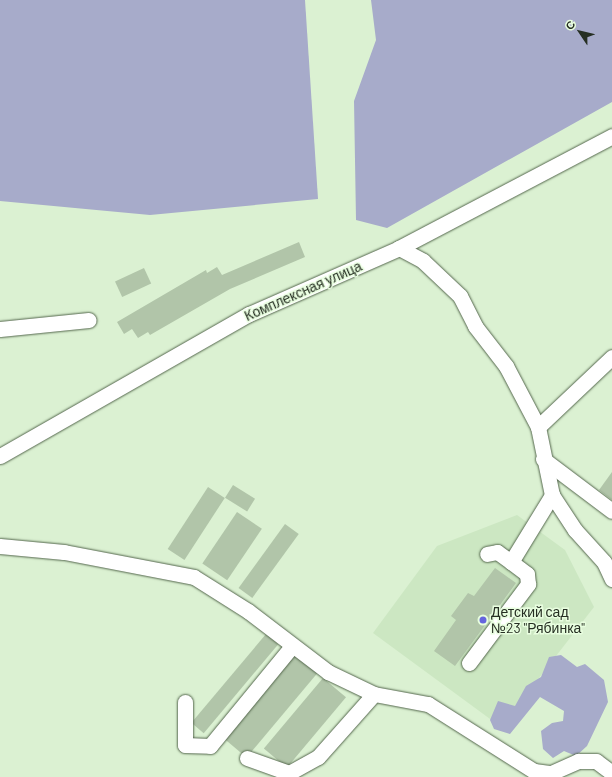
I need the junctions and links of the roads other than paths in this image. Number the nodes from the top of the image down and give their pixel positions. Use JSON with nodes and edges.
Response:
{"nodes":[{"id":1,"x":612,"y":136,"type":"edge"},
{"id":2,"x":399,"y":248,"type":"junction"},
{"id":3,"x":89,"y":320,"type":"dead end"},
{"id":4,"x":0,"y":329,"type":"edge"},
{"id":5,"x":612,"y":358,"type":"edge"},
{"id":6,"x":538,"y":427,"type":"junction"},
{"id":7,"x":0,"y":456,"type":"edge"},
{"id":8,"x":543,"y":459,"type":"junction"},
{"id":9,"x":552,"y":495,"type":"junction"},
{"id":10,"x":612,"y":511,"type":"edge"},
{"id":11,"x":0,"y":546,"type":"edge"},
{"id":12,"x":487,"y":554,"type":"dead end"},
{"id":13,"x":511,"y":562,"type":"junction"},
{"id":14,"x":612,"y":579,"type":"edge"},
{"id":15,"x":292,"y":646,"type":"junction"},
{"id":16,"x":469,"y":664,"type":"dead end"},
{"id":17,"x":374,"y":694,"type":"junction"},
{"id":18,"x":185,"y":702,"type":"dead end"},
{"id":19,"x":248,"y":758,"type":"dead end"},
{"id":20,"x":612,"y":773,"type":"edge"}],
"edges":[{"from":1,"to":2,"type":"street","name":"Комплексная улица"},
{"from":2,"to":6,"type":"street"},
{"from":2,"to":7,"type":"street","name":"Комплексная улица"},
{"from":3,"to":4,"type":"street"},
{"from":5,"to":6,"type":"street"},
{"from":6,"to":8,"type":"street"},
{"from":8,"to":9,"type":"street"},
{"from":8,"to":10,"type":"street"},
{"from":9,"to":13,"type":"street"},
{"from":9,"to":14,"type":"street"},
{"from":11,"to":15,"type":"street"},
{"from":12,"to":13,"type":"street"},
{"from":13,"to":16,"type":"street"},
{"from":15,"to":17,"type":"street"},
{"from":15,"to":18,"type":"street"},
{"from":17,"to":19,"type":"street"},
{"from":17,"to":20,"type":"street"}]}
